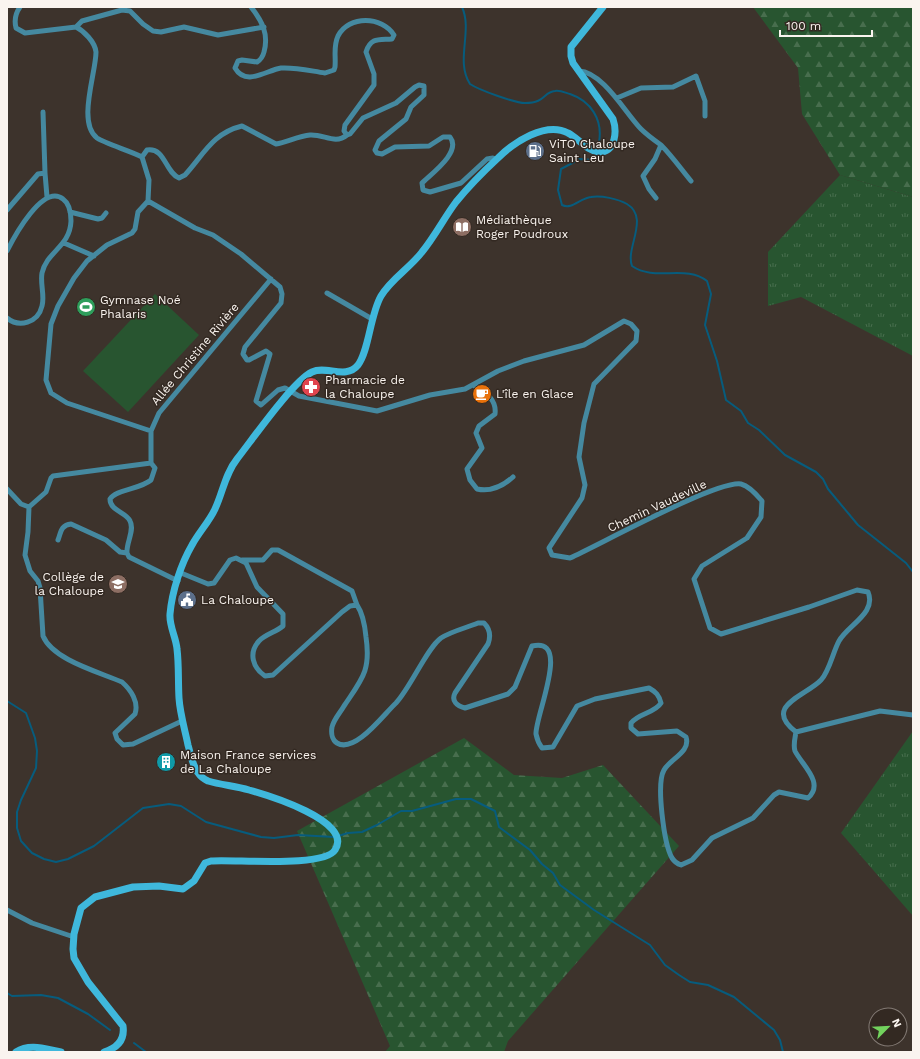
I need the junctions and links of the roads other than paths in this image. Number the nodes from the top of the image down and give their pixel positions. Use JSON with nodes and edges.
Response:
{"nodes":[{"id":1,"x":20,"y":7,"type":"edge"},
{"id":2,"x":251,"y":7,"type":"edge"},
{"id":3,"x":603,"y":7,"type":"edge"},
{"id":4,"x":76,"y":26,"type":"junction"},
{"id":5,"x":264,"y":28,"type":"junction"},
{"id":6,"x":579,"y":71,"type":"junction"},
{"id":7,"x":617,"y":98,"type":"junction"},
{"id":8,"x":43,"y":112,"type":"dead end"},
{"id":9,"x":705,"y":116,"type":"dead end"},
{"id":10,"x":347,"y":135,"type":"junction"},
{"id":11,"x":661,"y":146,"type":"junction"},
{"id":12,"x":142,"y":157,"type":"junction"},
{"id":13,"x":496,"y":159,"type":"junction"},
{"id":14,"x":45,"y":173,"type":"junction"},
{"id":15,"x":691,"y":181,"type":"dead end"},
{"id":16,"x":47,"y":197,"type":"junction"},
{"id":17,"x":656,"y":198,"type":"dead end"},
{"id":18,"x":148,"y":201,"type":"junction"},
{"id":19,"x":7,"y":210,"type":"edge"},
{"id":20,"x":70,"y":212,"type":"junction"},
{"id":21,"x":106,"y":213,"type":"dead end"},
{"id":22,"x":64,"y":243,"type":"junction"},
{"id":23,"x":7,"y":252,"type":"edge"},
{"id":24,"x":94,"y":256,"type":"junction"},
{"id":25,"x":271,"y":279,"type":"junction"},
{"id":26,"x":327,"y":293,"type":"dead end"},
{"id":27,"x":7,"y":318,"type":"edge"},
{"id":28,"x":372,"y":319,"type":"junction"},
{"id":29,"x":473,"y":385,"type":"junction"},
{"id":30,"x":292,"y":391,"type":"junction"},
{"id":31,"x":152,"y":431,"type":"junction"},
{"id":32,"x":151,"y":463,"type":"junction"},
{"id":33,"x":513,"y":477,"type":"dead end"},
{"id":34,"x":7,"y":489,"type":"edge"},
{"id":35,"x":28,"y":507,"type":"junction"},
{"id":36,"x":58,"y":540,"type":"dead end"},
{"id":37,"x":127,"y":552,"type":"junction"},
{"id":38,"x":241,"y":560,"type":"junction"},
{"id":39,"x":180,"y":572,"type":"junction"},
{"id":40,"x":178,"y":581,"type":"junction"},
{"id":41,"x":357,"y":605,"type":"junction"},
{"id":42,"x":913,"y":714,"type":"edge"},
{"id":43,"x":182,"y":721,"type":"junction"},
{"id":44,"x":796,"y":732,"type":"junction"},
{"id":45,"x":7,"y":910,"type":"edge"},
{"id":46,"x":74,"y":937,"type":"junction"},
{"id":47,"x":16,"y":1052,"type":"edge"},
{"id":48,"x":61,"y":1052,"type":"edge"},
{"id":49,"x":104,"y":1052,"type":"edge"}],
"edges":[{"from":1,"to":4,"type":"street"},
{"from":2,"to":5,"type":"street"},
{"from":3,"to":6,"type":"main road"},
{"from":4,"to":5,"type":"street"},
{"from":4,"to":12,"type":"street"},
{"from":5,"to":10,"type":"street"},
{"from":6,"to":7,"type":"street"},
{"from":6,"to":13,"type":"main road"},
{"from":7,"to":9,"type":"street"},
{"from":7,"to":11,"type":"street"},
{"from":8,"to":14,"type":"street"},
{"from":10,"to":12,"type":"street"},
{"from":10,"to":13,"type":"street"},
{"from":11,"to":15,"type":"street"},
{"from":11,"to":17,"type":"street"},
{"from":12,"to":18,"type":"street"},
{"from":13,"to":28,"type":"main road"},
{"from":14,"to":16,"type":"street"},
{"from":14,"to":19,"type":"street"},
{"from":16,"to":20,"type":"street"},
{"from":16,"to":23,"type":"street"},
{"from":18,"to":24,"type":"street"},
{"from":18,"to":25,"type":"street"},
{"from":20,"to":21,"type":"street"},
{"from":20,"to":22,"type":"street"},
{"from":22,"to":24,"type":"street"},
{"from":22,"to":27,"type":"street"},
{"from":24,"to":31,"type":"street"},
{"from":25,"to":30,"type":"street"},
{"from":25,"to":31,"type":"street","name":"Allée Christine Rivière"},
{"from":26,"to":28,"type":"street"},
{"from":28,"to":30,"type":"main road"},
{"from":29,"to":30,"type":"street","name":"Chemin Vaudeville"},
{"from":29,"to":33,"type":"street"},
{"from":29,"to":44,"type":"street","name":"Chemin Vaudeville"},
{"from":30,"to":39,"type":"main road"},
{"from":31,"to":32,"type":"street","name":"Allée Christine Rivière"},
{"from":32,"to":35,"type":"street"},
{"from":32,"to":37,"type":"street","name":"Allée Christine Rivière"},
{"from":34,"to":35,"type":"street"},
{"from":35,"to":43,"type":"street"},
{"from":36,"to":37,"type":"street"},
{"from":37,"to":40,"type":"street"},
{"from":38,"to":39,"type":"street"},
{"from":38,"to":41,"type":"street"},
{"from":38,"to":41,"type":"street"},
{"from":39,"to":40,"type":"main road"},
{"from":40,"to":43,"type":"main road"},
{"from":41,"to":44,"type":"street"},
{"from":42,"to":44,"type":"street"},
{"from":43,"to":46,"type":"main road"},
{"from":45,"to":46,"type":"street"},
{"from":46,"to":49,"type":"main road"},
{"from":47,"to":48,"type":"main road"}]}
